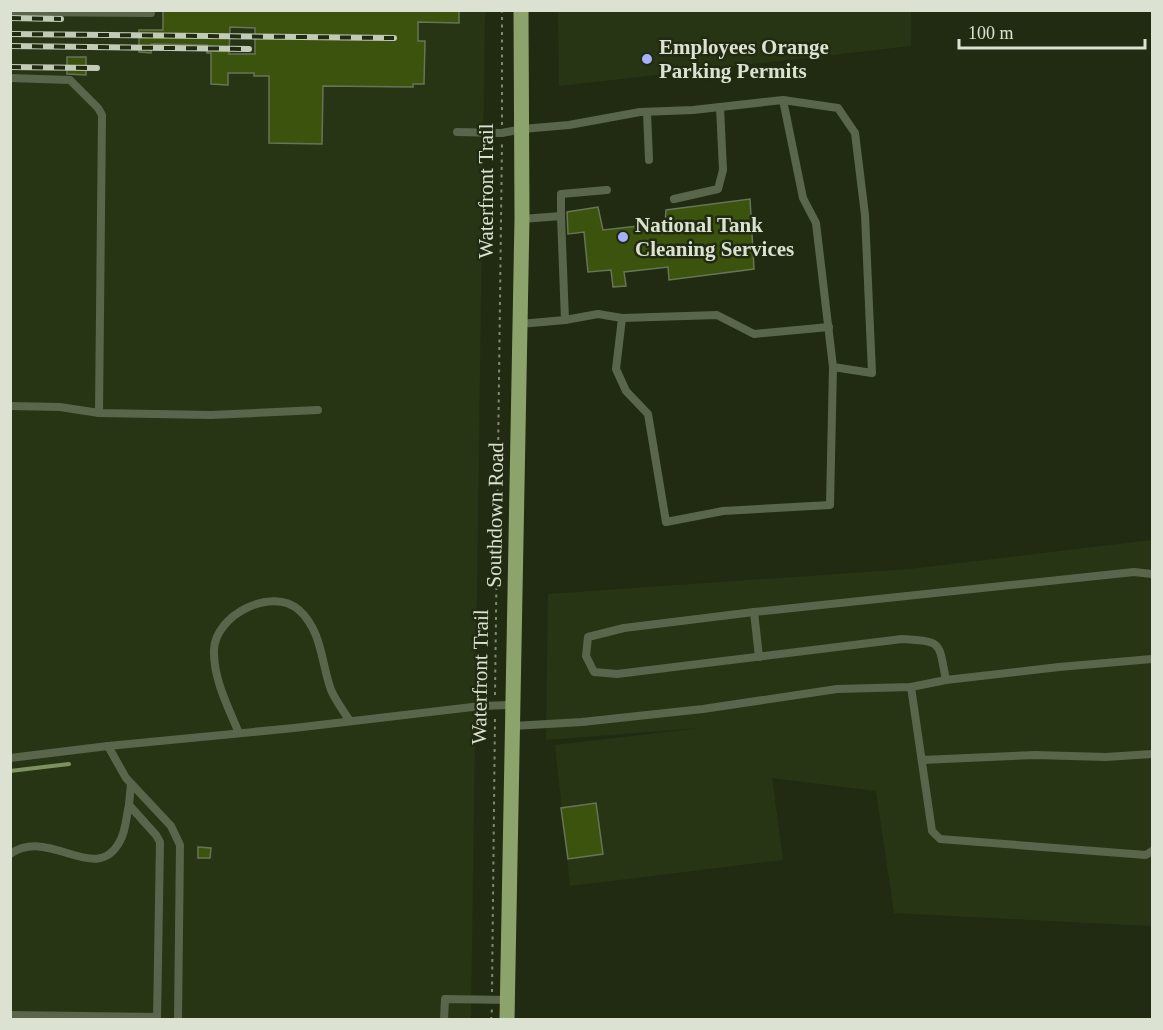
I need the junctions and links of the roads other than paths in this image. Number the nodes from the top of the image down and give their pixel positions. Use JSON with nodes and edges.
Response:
{"nodes":[{"id":1,"x":521,"y":10,"type":"edge"},
{"id":2,"x":10,"y":12,"type":"edge"},
{"id":3,"x":151,"y":13,"type":"dead end"},
{"id":4,"x":10,"y":78,"type":"edge"},
{"id":5,"x":783,"y":100,"type":"junction"},
{"id":6,"x":720,"y":107,"type":"junction"},
{"id":7,"x":647,"y":112,"type":"junction"},
{"id":8,"x":522,"y":129,"type":"junction"},
{"id":9,"x":457,"y":132,"type":"dead end"},
{"id":10,"x":649,"y":160,"type":"dead end"},
{"id":11,"x":607,"y":190,"type":"dead end"},
{"id":12,"x":674,"y":199,"type":"dead end"},
{"id":13,"x":561,"y":216,"type":"junction"},
{"id":14,"x":522,"y":219,"type":"junction"},
{"id":15,"x":622,"y":318,"type":"junction"},
{"id":16,"x":566,"y":320,"type":"junction"},
{"id":17,"x":520,"y":324,"type":"junction"},
{"id":18,"x":829,"y":327,"type":"junction"},
{"id":19,"x":833,"y":367,"type":"junction"},
{"id":20,"x":10,"y":406,"type":"edge"},
{"id":21,"x":318,"y":410,"type":"dead end"},
{"id":22,"x":99,"y":412,"type":"junction"},
{"id":23,"x":1152,"y":574,"type":"edge"},
{"id":24,"x":754,"y":612,"type":"junction"},
{"id":25,"x":759,"y":657,"type":"junction"},
{"id":26,"x":1152,"y":660,"type":"edge"},
{"id":27,"x":946,"y":680,"type":"junction"},
{"id":28,"x":911,"y":687,"type":"junction"},
{"id":29,"x":513,"y":705,"type":"junction"},
{"id":30,"x":350,"y":721,"type":"junction"},
{"id":31,"x":513,"y":726,"type":"junction"},
{"id":32,"x":239,"y":733,"type":"junction"},
{"id":33,"x":108,"y":746,"type":"junction"},
{"id":34,"x":1152,"y":754,"type":"edge"},
{"id":35,"x":10,"y":758,"type":"edge"},
{"id":36,"x":922,"y":760,"type":"junction"},
{"id":37,"x":131,"y":784,"type":"junction"},
{"id":38,"x":129,"y":805,"type":"junction"},
{"id":39,"x":1152,"y":851,"type":"edge"},
{"id":40,"x":10,"y":854,"type":"edge"},
{"id":41,"x":508,"y":1000,"type":"junction"},
{"id":42,"x":10,"y":1015,"type":"edge"},
{"id":43,"x":157,"y":1018,"type":"edge"},
{"id":44,"x":178,"y":1020,"type":"edge"},
{"id":45,"x":444,"y":1020,"type":"edge"},
{"id":46,"x":507,"y":1020,"type":"edge"}],
"edges":[{"from":1,"to":8,"type":"main road","name":"Southdown Road"},
{"from":2,"to":3,"type":"lane"},
{"from":4,"to":22,"type":"lane"},
{"from":5,"to":6,"type":"lane"},
{"from":5,"to":18,"type":"lane"},
{"from":5,"to":19,"type":"lane"},
{"from":6,"to":7,"type":"lane"},
{"from":6,"to":12,"type":"lane"},
{"from":7,"to":8,"type":"lane"},
{"from":7,"to":10,"type":"lane"},
{"from":8,"to":9,"type":"lane"},
{"from":8,"to":14,"type":"main road","name":"Southdown Road"},
{"from":11,"to":13,"type":"lane"},
{"from":13,"to":14,"type":"lane"},
{"from":13,"to":16,"type":"lane"},
{"from":14,"to":17,"type":"main road","name":"Southdown Road"},
{"from":15,"to":16,"type":"lane"},
{"from":15,"to":18,"type":"lane"},
{"from":15,"to":19,"type":"lane"},
{"from":16,"to":17,"type":"lane"},
{"from":17,"to":29,"type":"main road","name":"Southdown Road"},
{"from":18,"to":19,"type":"lane"},
{"from":20,"to":22,"type":"lane"},
{"from":21,"to":22,"type":"lane"},
{"from":23,"to":24,"type":"lane"},
{"from":24,"to":25,"type":"lane"},
{"from":24,"to":25,"type":"lane"},
{"from":25,"to":27,"type":"lane"},
{"from":26,"to":27,"type":"lane"},
{"from":27,"to":28,"type":"lane"},
{"from":28,"to":31,"type":"lane"},
{"from":28,"to":36,"type":"lane"},
{"from":29,"to":30,"type":"lane"},
{"from":29,"to":31,"type":"main road","name":"Southdown Road"},
{"from":30,"to":32,"type":"lane"},
{"from":30,"to":32,"type":"lane"},
{"from":31,"to":41,"type":"main road","name":"Southdown Road"},
{"from":32,"to":33,"type":"lane"},
{"from":33,"to":35,"type":"lane"},
{"from":33,"to":37,"type":"lane"},
{"from":34,"to":36,"type":"lane"},
{"from":36,"to":39,"type":"lane"},
{"from":37,"to":38,"type":"lane"},
{"from":37,"to":44,"type":"lane"},
{"from":38,"to":40,"type":"lane"},
{"from":38,"to":43,"type":"lane"},
{"from":41,"to":45,"type":"lane"},
{"from":41,"to":46,"type":"main road","name":"Southdown Road"},
{"from":42,"to":43,"type":"lane"}]}
